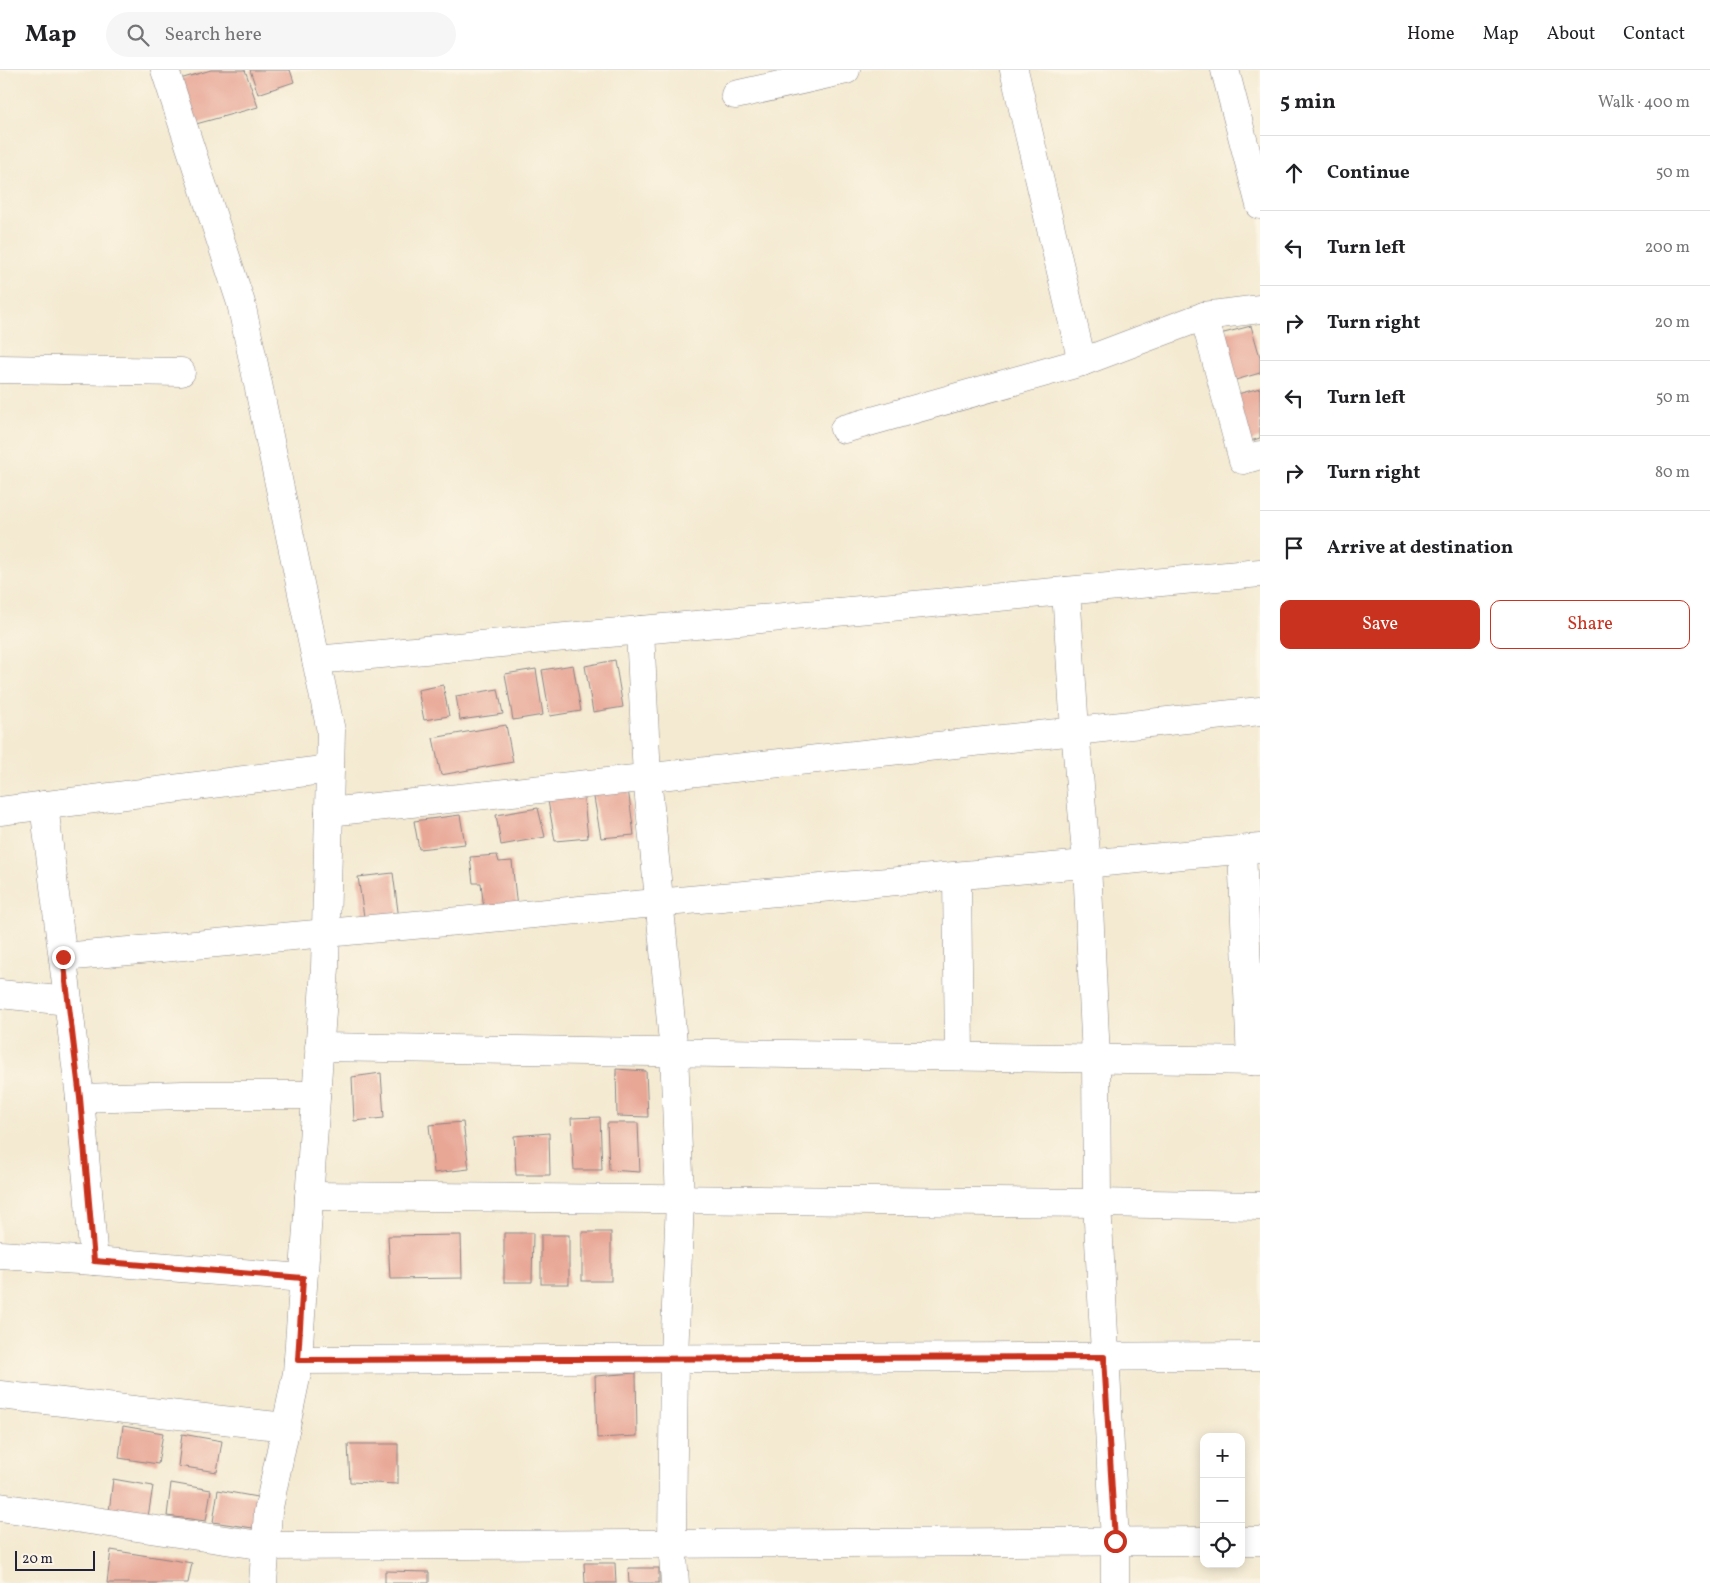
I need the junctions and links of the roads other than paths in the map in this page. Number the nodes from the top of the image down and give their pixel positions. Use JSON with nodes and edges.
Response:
{"nodes":[{"id":1,"x":165,"y":70,"type":"edge"},
{"id":2,"x":846,"y":70,"type":"edge"},
{"id":3,"x":1014,"y":70,"type":"edge"},
{"id":4,"x":1225,"y":70,"type":"edge"},
{"id":5,"x":735,"y":95,"type":"dead end"},
{"id":6,"x":1251,"y":136,"type":"edge"},
{"id":7,"x":1260,"y":205,"type":"edge"},
{"id":8,"x":1260,"y":309,"type":"edge"},
{"id":9,"x":1204,"y":316,"type":"junction"},
{"id":10,"x":1082,"y":362,"type":"junction"},
{"id":11,"x":0,"y":368,"type":"edge"},
{"id":12,"x":180,"y":372,"type":"dead end"},
{"id":13,"x":844,"y":428,"type":"dead end"},
{"id":14,"x":1260,"y":455,"type":"edge"},
{"id":15,"x":1260,"y":572,"type":"edge"},
{"id":16,"x":1066,"y":591,"type":"junction"},
{"id":17,"x":640,"y":630,"type":"junction"},
{"id":18,"x":316,"y":660,"type":"junction"},
{"id":19,"x":1260,"y":710,"type":"edge"},
{"id":20,"x":1075,"y":730,"type":"junction"},
{"id":21,"x":330,"y":769,"type":"junction"},
{"id":22,"x":647,"y":777,"type":"junction"},
{"id":23,"x":44,"y":806,"type":"junction"},
{"id":24,"x":0,"y":811,"type":"edge"},
{"id":25,"x":329,"y":812,"type":"junction"},
{"id":26,"x":1251,"y":849,"type":"edge"},
{"id":27,"x":1086,"y":864,"type":"junction"},
{"id":28,"x":956,"y":876,"type":"junction"},
{"id":29,"x":660,"y":902,"type":"junction"},
{"id":30,"x":325,"y":933,"type":"junction"},
{"id":31,"x":63,"y":957,"type":"junction"},
{"id":32,"x":0,"y":994,"type":"edge"},
{"id":33,"x":68,"y":1001,"type":"junction"},
{"id":34,"x":319,"y":1047,"type":"junction"},
{"id":35,"x":674,"y":1052,"type":"junction"},
{"id":36,"x":959,"y":1056,"type":"junction"},
{"id":37,"x":1096,"y":1058,"type":"junction"},
{"id":38,"x":1256,"y":1061,"type":"edge"},
{"id":39,"x":316,"y":1095,"type":"junction"},
{"id":40,"x":80,"y":1098,"type":"junction"},
{"id":41,"x":309,"y":1196,"type":"junction"},
{"id":42,"x":680,"y":1199,"type":"junction"},
{"id":43,"x":1097,"y":1202,"type":"junction"},
{"id":44,"x":1260,"y":1206,"type":"edge"},
{"id":45,"x":0,"y":1255,"type":"edge"},
{"id":46,"x":94,"y":1261,"type":"junction"},
{"id":47,"x":303,"y":1278,"type":"junction"},
{"id":48,"x":1260,"y":1356,"type":"edge"},
{"id":49,"x":1104,"y":1357,"type":"junction"},
{"id":50,"x":674,"y":1358,"type":"junction"},
{"id":51,"x":298,"y":1360,"type":"junction"},
{"id":52,"x":0,"y":1395,"type":"edge"},
{"id":53,"x":286,"y":1427,"type":"junction"},
{"id":54,"x":0,"y":1507,"type":"edge"},
{"id":55,"x":1115,"y":1541,"type":"junction"},
{"id":56,"x":1200,"y":1541,"type":"edge"},
{"id":57,"x":1245,"y":1541,"type":"edge"},
{"id":58,"x":1260,"y":1541,"type":"edge"},
{"id":59,"x":672,"y":1544,"type":"junction"},
{"id":60,"x":266,"y":1546,"type":"junction"},
{"id":61,"x":262,"y":1583,"type":"edge"},
{"id":62,"x":674,"y":1583,"type":"edge"},
{"id":63,"x":1115,"y":1583,"type":"edge"}],
"edges":[{"from":1,"to":18,"type":"street"},
{"from":2,"to":5,"type":"street"},
{"from":3,"to":10,"type":"street"},
{"from":4,"to":6,"type":"street"},
{"from":6,"to":7,"type":"street"},
{"from":8,"to":9,"type":"street"},
{"from":9,"to":10,"type":"street"},
{"from":9,"to":14,"type":"street"},
{"from":10,"to":13,"type":"street"},
{"from":11,"to":12,"type":"street"},
{"from":15,"to":16,"type":"street"},
{"from":16,"to":17,"type":"street"},
{"from":16,"to":20,"type":"street"},
{"from":17,"to":18,"type":"street"},
{"from":17,"to":22,"type":"street"},
{"from":18,"to":21,"type":"street"},
{"from":19,"to":20,"type":"street"},
{"from":20,"to":22,"type":"street"},
{"from":20,"to":27,"type":"street"},
{"from":21,"to":23,"type":"street"},
{"from":21,"to":25,"type":"street"},
{"from":22,"to":25,"type":"street"},
{"from":22,"to":29,"type":"street"},
{"from":23,"to":24,"type":"street"},
{"from":23,"to":31,"type":"street"},
{"from":25,"to":30,"type":"street"},
{"from":26,"to":27,"type":"street"},
{"from":26,"to":38,"type":"street"},
{"from":27,"to":28,"type":"street"},
{"from":27,"to":37,"type":"street"},
{"from":28,"to":29,"type":"street"},
{"from":28,"to":36,"type":"street"},
{"from":29,"to":30,"type":"street"},
{"from":29,"to":35,"type":"street"},
{"from":30,"to":31,"type":"street"},
{"from":30,"to":34,"type":"street"},
{"from":31,"to":33,"type":"street"},
{"from":32,"to":33,"type":"street"},
{"from":33,"to":40,"type":"street"},
{"from":34,"to":35,"type":"street"},
{"from":34,"to":39,"type":"street"},
{"from":35,"to":36,"type":"street"},
{"from":35,"to":42,"type":"street"},
{"from":36,"to":37,"type":"street"},
{"from":37,"to":38,"type":"street"},
{"from":37,"to":43,"type":"street"},
{"from":39,"to":40,"type":"street"},
{"from":39,"to":41,"type":"street"},
{"from":40,"to":46,"type":"street"},
{"from":41,"to":42,"type":"street"},
{"from":41,"to":47,"type":"street"},
{"from":42,"to":43,"type":"street"},
{"from":42,"to":50,"type":"street"},
{"from":43,"to":44,"type":"street"},
{"from":43,"to":49,"type":"street"},
{"from":45,"to":46,"type":"street"},
{"from":46,"to":47,"type":"street"},
{"from":47,"to":51,"type":"street"},
{"from":48,"to":49,"type":"street"},
{"from":49,"to":50,"type":"street"},
{"from":49,"to":55,"type":"street"},
{"from":50,"to":51,"type":"street"},
{"from":50,"to":59,"type":"street"},
{"from":51,"to":53,"type":"street"},
{"from":52,"to":53,"type":"street"},
{"from":53,"to":60,"type":"street"},
{"from":54,"to":60,"type":"street"},
{"from":55,"to":56,"type":"street"},
{"from":55,"to":59,"type":"street"},
{"from":55,"to":63,"type":"street"},
{"from":57,"to":58,"type":"street"},
{"from":59,"to":60,"type":"street"},
{"from":59,"to":62,"type":"street"},
{"from":60,"to":61,"type":"street"}]}
